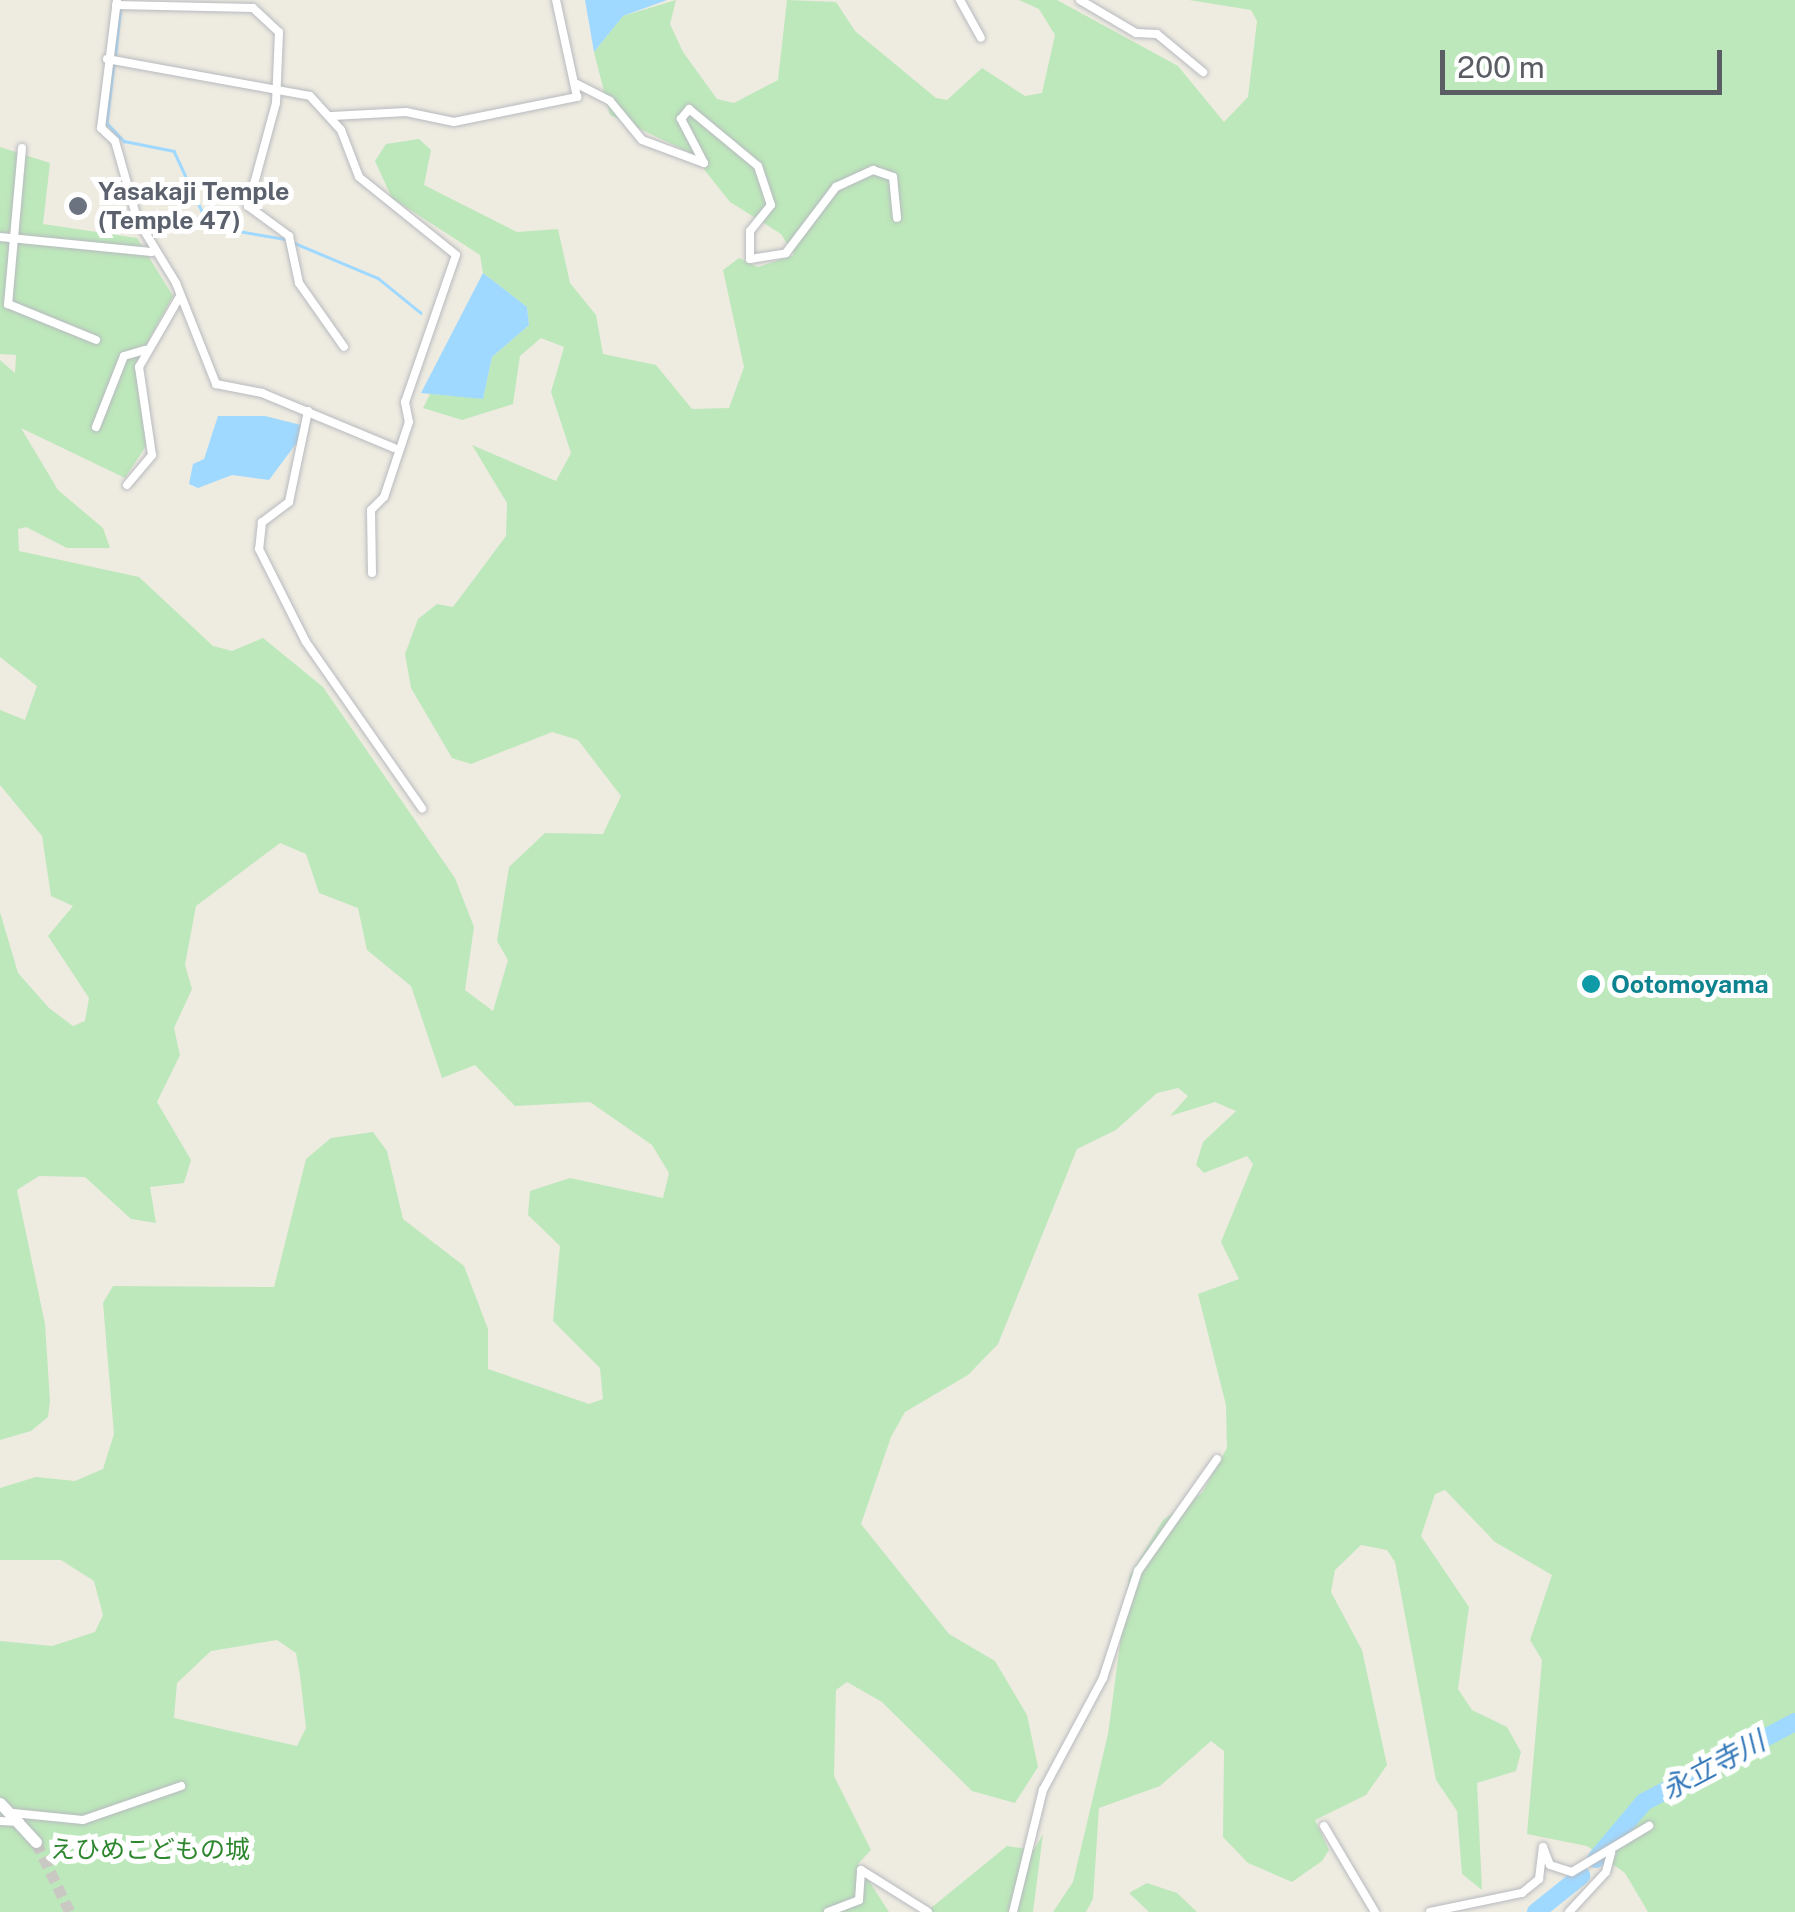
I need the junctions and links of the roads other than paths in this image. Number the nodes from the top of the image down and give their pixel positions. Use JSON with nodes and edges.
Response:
{"nodes":[{"id":1,"x":556,"y":0,"type":"edge"},
{"id":2,"x":960,"y":0,"type":"edge"},
{"id":3,"x":1080,"y":0,"type":"edge"},
{"id":4,"x":117,"y":2,"type":"edge"},
{"id":5,"x":247,"y":4,"type":"edge"},
{"id":6,"x":982,"y":38,"type":"dead end"},
{"id":7,"x":108,"y":59,"type":"junction"},
{"id":8,"x":1203,"y":72,"type":"dead end"},
{"id":9,"x":577,"y":84,"type":"junction"},
{"id":10,"x":279,"y":87,"type":"junction"},
{"id":11,"x":332,"y":116,"type":"junction"},
{"id":12,"x":22,"y":148,"type":"dead end"},
{"id":13,"x":898,"y":218,"type":"dead end"},
{"id":14,"x":0,"y":238,"type":"edge"},
{"id":15,"x":13,"y":238,"type":"junction"},
{"id":16,"x":151,"y":252,"type":"junction"},
{"id":17,"x":179,"y":298,"type":"junction"},
{"id":18,"x":96,"y":340,"type":"dead end"},
{"id":19,"x":344,"y":348,"type":"dead end"},
{"id":20,"x":145,"y":350,"type":"junction"},
{"id":21,"x":308,"y":412,"type":"junction"},
{"id":22,"x":96,"y":427,"type":"dead end"},
{"id":23,"x":394,"y":448,"type":"junction"},
{"id":24,"x":127,"y":485,"type":"dead end"},
{"id":25,"x":372,"y":573,"type":"dead end"},
{"id":26,"x":422,"y":808,"type":"dead end"},
{"id":27,"x":1217,"y":1459,"type":"dead end"},
{"id":28,"x":181,"y":1786,"type":"dead end"},
{"id":29,"x":0,"y":1803,"type":"edge"},
{"id":30,"x":16,"y":1817,"type":"junction"},
{"id":31,"x":0,"y":1821,"type":"edge"},
{"id":32,"x":1324,"y":1826,"type":"dead end"},
{"id":33,"x":1649,"y":1826,"type":"dead end"},
{"id":34,"x":36,"y":1842,"type":"tunnel mouth"},
{"id":35,"x":1611,"y":1853,"type":"junction"},
{"id":36,"x":828,"y":1912,"type":"edge"},
{"id":37,"x":928,"y":1912,"type":"edge"},
{"id":38,"x":1013,"y":1912,"type":"edge"},
{"id":39,"x":1375,"y":1912,"type":"edge"},
{"id":40,"x":1430,"y":1912,"type":"edge"},
{"id":41,"x":1569,"y":1912,"type":"edge"}],
"edges":[{"from":1,"to":9,"type":"street"},
{"from":2,"to":6,"type":"street"},
{"from":3,"to":8,"type":"street"},
{"from":4,"to":5,"type":"street"},
{"from":4,"to":7,"type":"street"},
{"from":5,"to":10,"type":"street"},
{"from":7,"to":10,"type":"street"},
{"from":7,"to":16,"type":"street"},
{"from":9,"to":11,"type":"street"},
{"from":9,"to":13,"type":"street"},
{"from":10,"to":11,"type":"street"},
{"from":10,"to":19,"type":"street"},
{"from":11,"to":23,"type":"street"},
{"from":12,"to":15,"type":"street"},
{"from":14,"to":15,"type":"street"},
{"from":15,"to":16,"type":"street"},
{"from":15,"to":18,"type":"street"},
{"from":16,"to":17,"type":"street"},
{"from":17,"to":20,"type":"street"},
{"from":17,"to":21,"type":"street"},
{"from":20,"to":22,"type":"street"},
{"from":20,"to":24,"type":"street"},
{"from":21,"to":23,"type":"street"},
{"from":21,"to":26,"type":"street"},
{"from":23,"to":25,"type":"street"},
{"from":27,"to":38,"type":"street"},
{"from":28,"to":30,"type":"street"},
{"from":29,"to":30,"type":"street"},
{"from":30,"to":31,"type":"street"},
{"from":30,"to":34,"type":"street"},
{"from":32,"to":39,"type":"street"},
{"from":33,"to":35,"type":"street"},
{"from":35,"to":40,"type":"street"},
{"from":35,"to":41,"type":"street"},
{"from":36,"to":37,"type":"street"}]}
